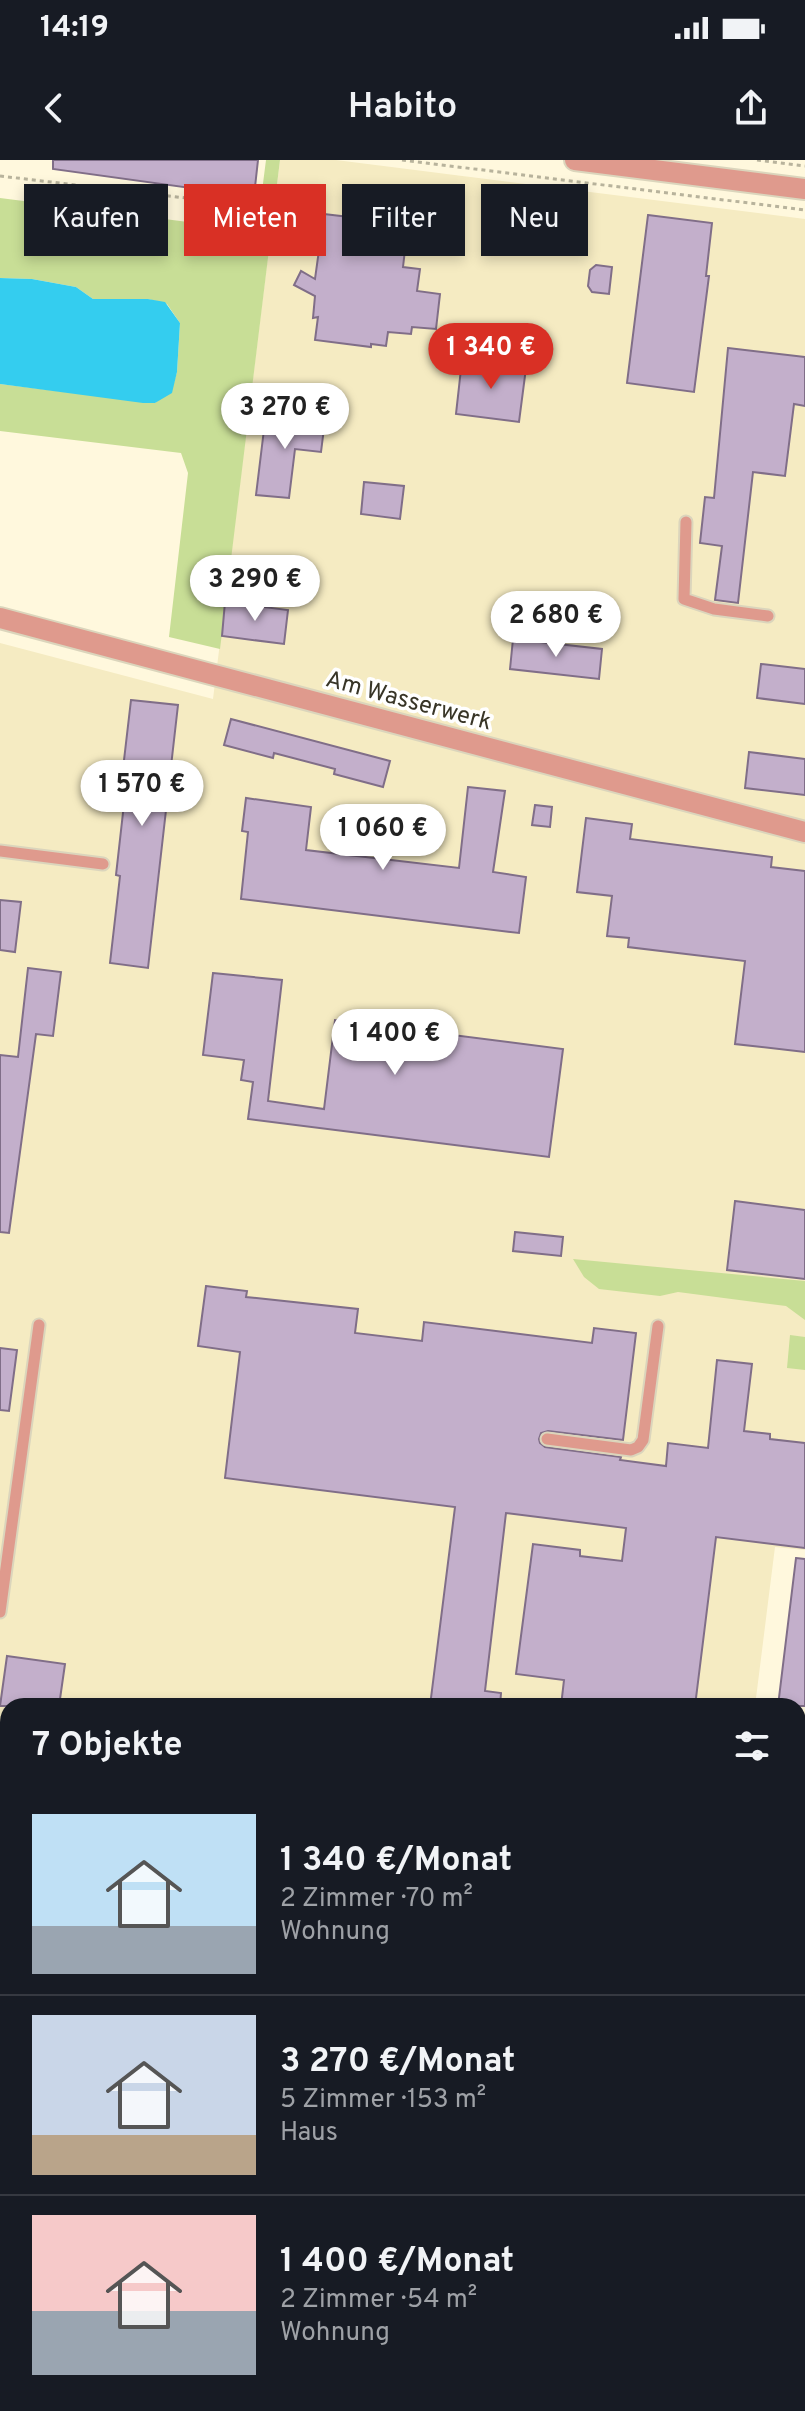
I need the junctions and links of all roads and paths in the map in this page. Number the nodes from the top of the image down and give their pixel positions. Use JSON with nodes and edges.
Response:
{"nodes":[{"id":1,"x":402,"y":160,"type":"edge"},
{"id":2,"x":575,"y":160,"type":"edge"},
{"id":3,"x":757,"y":160,"type":"edge"},
{"id":4,"x":805,"y":166,"type":"edge"},
{"id":5,"x":0,"y":176,"type":"edge"},
{"id":6,"x":805,"y":189,"type":"edge"},
{"id":7,"x":184,"y":198,"type":"edge"},
{"id":8,"x":805,"y":210,"type":"edge"},
{"id":9,"x":686,"y":522,"type":"dead end"},
{"id":10,"x":768,"y":616,"type":"dead end"},
{"id":11,"x":0,"y":618,"type":"edge"},
{"id":12,"x":805,"y":832,"type":"edge"},
{"id":13,"x":0,"y":851,"type":"edge"},
{"id":14,"x":103,"y":864,"type":"dead end"},
{"id":15,"x":39,"y":1325,"type":"dead end"},
{"id":16,"x":658,"y":1326,"type":"dead end"},
{"id":17,"x":547,"y":1439,"type":"dead end"},
{"id":18,"x":0,"y":1612,"type":"edge"}],
"edges":[{"from":1,"to":8,"type":"path"},
{"from":2,"to":6,"type":"street"},
{"from":3,"to":4,"type":"path"},
{"from":5,"to":7,"type":"path"},
{"from":9,"to":10,"type":"lane"},
{"from":11,"to":12,"type":"street","name":"Am Wasserwerk"},
{"from":13,"to":14,"type":"lane"},
{"from":15,"to":18,"type":"lane"},
{"from":16,"to":17,"type":"lane"}]}
